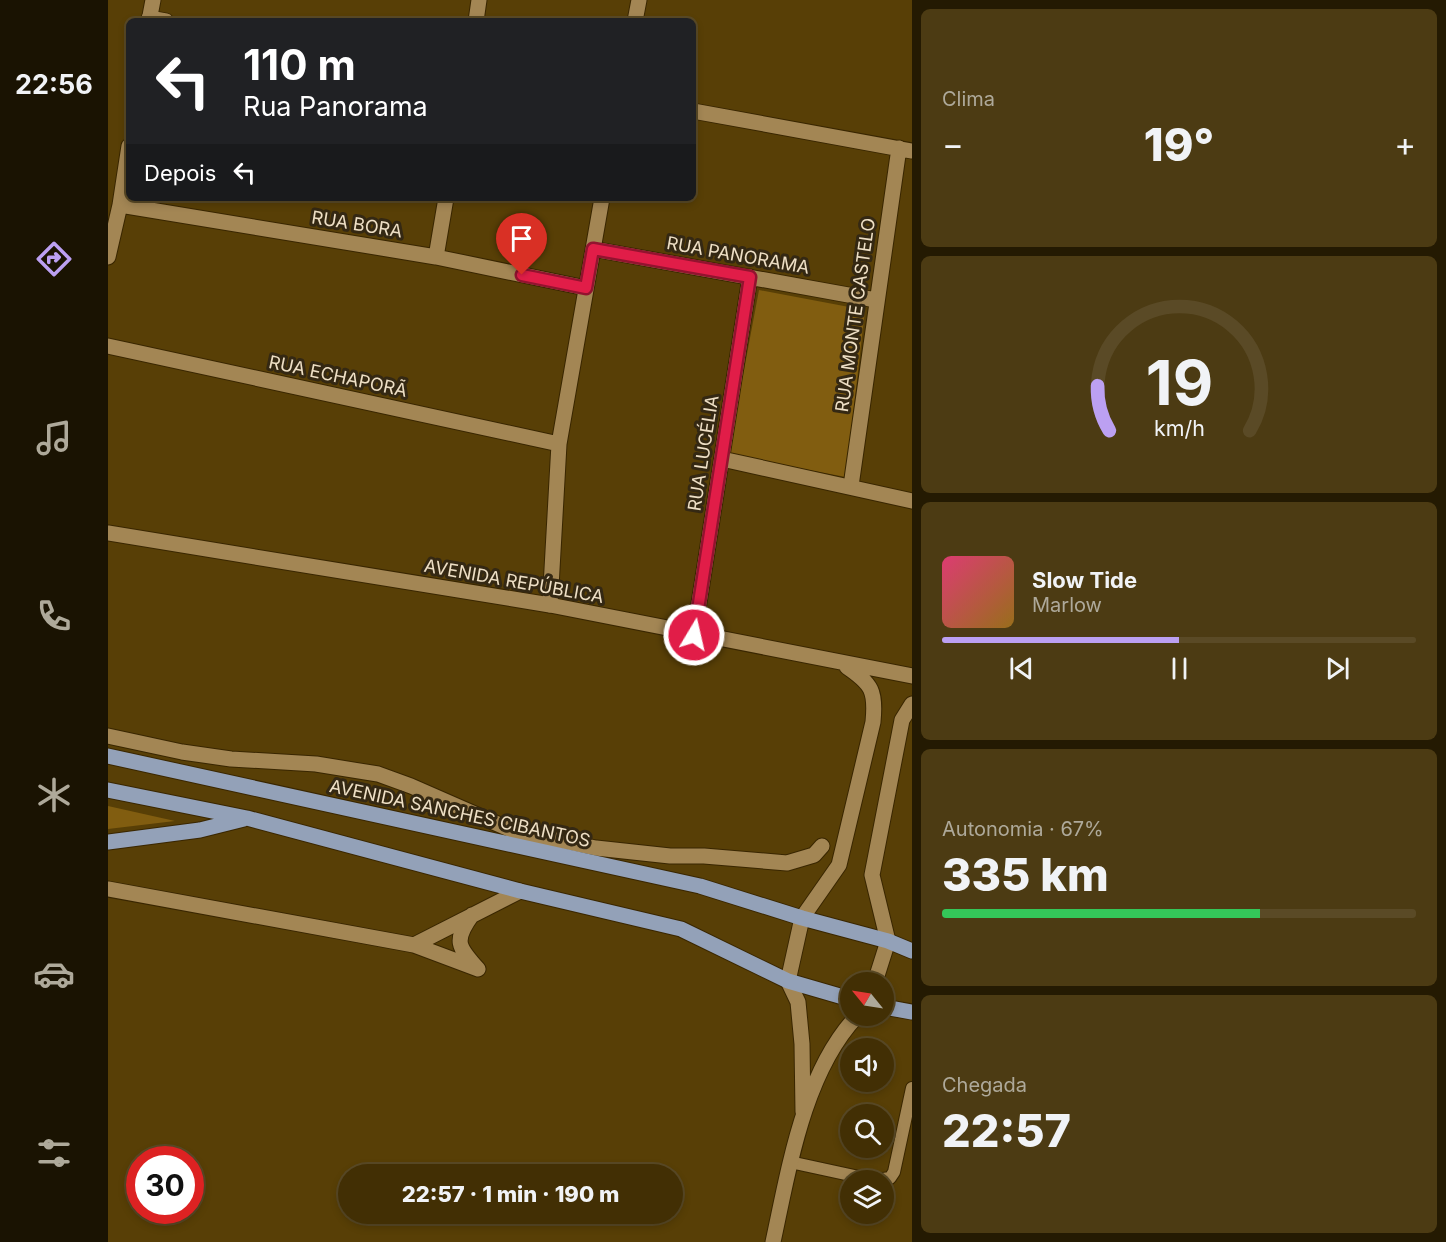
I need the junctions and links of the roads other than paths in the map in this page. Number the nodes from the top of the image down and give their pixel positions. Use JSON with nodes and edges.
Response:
{"nodes":[{"id":1,"x":153,"y":0,"type":"edge"},
{"id":2,"x":479,"y":0,"type":"edge"},
{"id":3,"x":639,"y":0,"type":"edge"},
{"id":4,"x":149,"y":18,"type":"edge"},
{"id":5,"x":476,"y":18,"type":"edge"},
{"id":6,"x":636,"y":18,"type":"edge"},
{"id":7,"x":696,"y":112,"type":"edge"},
{"id":8,"x":906,"y":150,"type":"edge"},
{"id":9,"x":126,"y":166,"type":"edge"},
{"id":10,"x":445,"y":201,"type":"edge"},
{"id":11,"x":602,"y":201,"type":"edge"},
{"id":12,"x":120,"y":205,"type":"junction"},
{"id":13,"x":593,"y":249,"type":"junction"},
{"id":14,"x":108,"y":257,"type":"edge"},
{"id":15,"x":436,"y":257,"type":"junction"},
{"id":16,"x":750,"y":277,"type":"junction"},
{"id":17,"x":586,"y":288,"type":"junction"},
{"id":18,"x":876,"y":300,"type":"junction"},
{"id":19,"x":108,"y":346,"type":"edge"},
{"id":20,"x":559,"y":444,"type":"junction"},
{"id":21,"x":722,"y":459,"type":"junction"},
{"id":22,"x":851,"y":486,"type":"junction"},
{"id":23,"x":912,"y":501,"type":"edge"},
{"id":24,"x":108,"y":533,"type":"edge"},
{"id":25,"x":550,"y":605,"type":"junction"},
{"id":26,"x":694,"y":635,"type":"junction"},
{"id":27,"x":843,"y":664,"type":"junction"},
{"id":28,"x":912,"y":676,"type":"edge"},
{"id":29,"x":912,"y":704,"type":"edge"},
{"id":30,"x":108,"y":736,"type":"edge"},
{"id":31,"x":108,"y":756,"type":"edge"},
{"id":32,"x":108,"y":790,"type":"edge"},
{"id":33,"x":247,"y":818,"type":"junction"},
{"id":34,"x":108,"y":842,"type":"edge"},
{"id":35,"x":822,"y":846,"type":"dead end"},
{"id":36,"x":108,"y":889,"type":"edge"},
{"id":37,"x":520,"y":891,"type":"junction"},
{"id":38,"x":472,"y":915,"type":"junction"},
{"id":39,"x":802,"y":918,"type":"junction"},
{"id":40,"x":888,"y":941,"type":"junction"},
{"id":41,"x":414,"y":945,"type":"junction"},
{"id":42,"x":912,"y":951,"type":"edge"},
{"id":43,"x":878,"y":972,"type":"edge"},
{"id":44,"x":788,"y":981,"type":"junction"},
{"id":45,"x":840,"y":996,"type":"edge"},
{"id":46,"x":894,"y":1009,"type":"edge"},
{"id":47,"x":912,"y":1012,"type":"edge"},
{"id":48,"x":849,"y":1026,"type":"edge"},
{"id":49,"x":912,"y":1088,"type":"edge"},
{"id":50,"x":803,"y":1112,"type":"junction"},
{"id":51,"x":790,"y":1162,"type":"junction"},
{"id":52,"x":894,"y":1172,"type":"edge"},
{"id":53,"x":840,"y":1173,"type":"edge"},
{"id":54,"x":773,"y":1242,"type":"edge"}],
"edges":[{"from":1,"to":4,"type":"street"},
{"from":2,"to":5,"type":"street"},
{"from":3,"to":6,"type":"street"},
{"from":7,"to":8,"type":"street"},
{"from":8,"to":18,"type":"street","name":"RUA MONTE CASTELO"},
{"from":9,"to":12,"type":"street"},
{"from":10,"to":15,"type":"street"},
{"from":11,"to":13,"type":"street"},
{"from":12,"to":14,"type":"street"},
{"from":12,"to":15,"type":"street","name":"RUA BORA"},
{"from":13,"to":16,"type":"street","name":"RUA PANORAMA"},
{"from":13,"to":17,"type":"street"},
{"from":15,"to":17,"type":"street","name":"RUA BORA"},
{"from":16,"to":18,"type":"street","name":"RUA PANORAMA"},
{"from":16,"to":21,"type":"street","name":"RUA LUCÉLIA"},
{"from":17,"to":20,"type":"street"},
{"from":18,"to":22,"type":"street","name":"RUA MONTE CASTELO"},
{"from":19,"to":20,"type":"street","name":"RUA ECHAPORÃ"},
{"from":20,"to":25,"type":"street"},
{"from":21,"to":22,"type":"street"},
{"from":21,"to":26,"type":"street","name":"RUA LUCÉLIA"},
{"from":22,"to":23,"type":"street"},
{"from":24,"to":25,"type":"street","name":"AVENIDA REPÚBLICA"},
{"from":25,"to":26,"type":"street","name":"AVENIDA REPÚBLICA"},
{"from":26,"to":27,"type":"street","name":"AVENIDA REPÚBLICA"},
{"from":27,"to":28,"type":"street","name":"AVENIDA REPÚBLICA"},
{"from":27,"to":39,"type":"street"},
{"from":29,"to":40,"type":"street"},
{"from":30,"to":35,"type":"street"},
{"from":31,"to":39,"type":"main road","name":"AVENIDA SANCHES CIBANTOS"},
{"from":32,"to":33,"type":"main road"},
{"from":33,"to":34,"type":"main road"},
{"from":33,"to":37,"type":"main road"},
{"from":36,"to":41,"type":"street"},
{"from":37,"to":38,"type":"street"},
{"from":37,"to":44,"type":"main road"},
{"from":38,"to":41,"type":"street"},
{"from":38,"to":41,"type":"street"},
{"from":39,"to":40,"type":"main road","name":"AVENIDA SANCHES CIBANTOS"},
{"from":39,"to":44,"type":"street"},
{"from":40,"to":42,"type":"main road","name":"AVENIDA SANCHES CIBANTOS"},
{"from":40,"to":43,"type":"street"},
{"from":44,"to":45,"type":"main road"},
{"from":44,"to":50,"type":"street"},
{"from":46,"to":47,"type":"main road"},
{"from":48,"to":50,"type":"street"},
{"from":49,"to":52,"type":"lane"},
{"from":50,"to":51,"type":"street"},
{"from":51,"to":53,"type":"lane"},
{"from":51,"to":54,"type":"street"}]}
